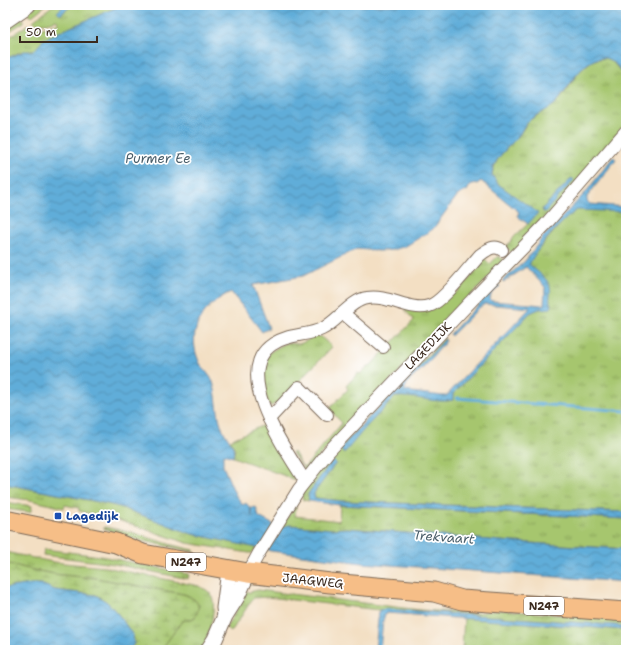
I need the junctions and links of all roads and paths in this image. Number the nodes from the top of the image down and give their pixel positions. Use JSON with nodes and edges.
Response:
{"nodes":[{"id":1,"x":28,"y":5,"type":"edge"},
{"id":2,"x":5,"y":21,"type":"edge"},
{"id":3,"x":626,"y":131,"type":"edge"},
{"id":4,"x":502,"y":250,"type":"dead end"},
{"id":5,"x":343,"y":313,"type":"junction"},
{"id":6,"x":383,"y":347,"type":"dead end"},
{"id":7,"x":327,"y":415,"type":"dead end"},
{"id":8,"x":269,"y":419,"type":"junction"},
{"id":9,"x":305,"y":481,"type":"junction"},
{"id":10,"x":5,"y":520,"type":"edge"},
{"id":11,"x":5,"y":531,"type":"edge"},
{"id":12,"x":143,"y":554,"type":"junction"},
{"id":13,"x":238,"y":572,"type":"junction"},
{"id":14,"x":626,"y":612,"type":"edge"},
{"id":15,"x":208,"y":650,"type":"edge"}],
"edges":[{"from":1,"to":2,"type":"street"},
{"from":3,"to":9,"type":"street","name":"LAGEDIJK"},
{"from":4,"to":5,"type":"street"},
{"from":5,"to":6,"type":"street"},
{"from":5,"to":8,"type":"street"},
{"from":7,"to":8,"type":"street"},
{"from":8,"to":9,"type":"street"},
{"from":9,"to":13,"type":"street","name":"LAGEDIJK"},
{"from":10,"to":12,"type":"main road","name":"JAAGWEG","number":"N247"},
{"from":11,"to":12,"type":"main road","number":"N247"},
{"from":12,"to":13,"type":"main road","name":"JAAGWEG","number":"N247"},
{"from":13,"to":14,"type":"main road","name":"JAAGWEG","number":"N247"},
{"from":13,"to":15,"type":"street"}]}
